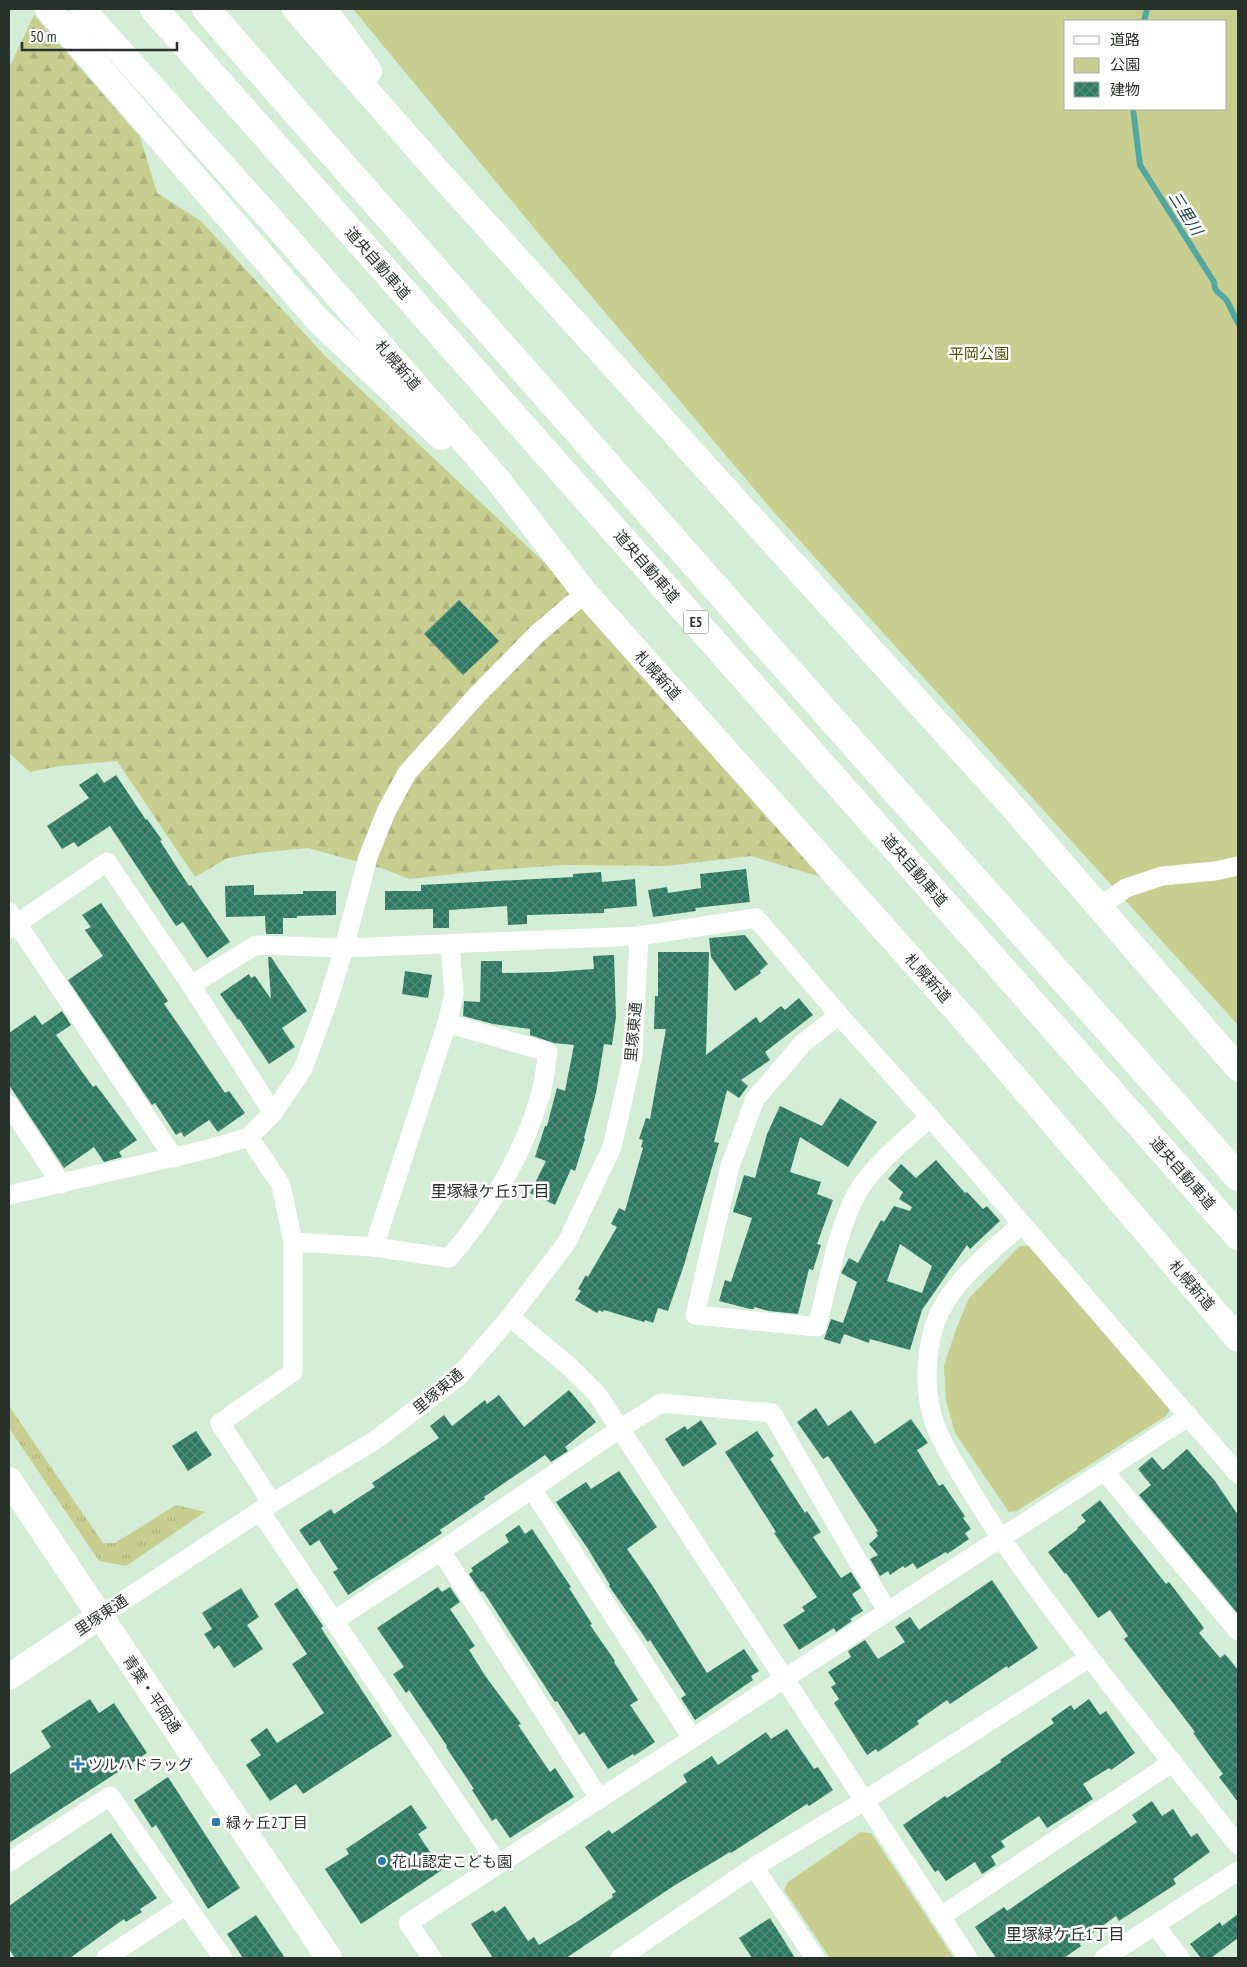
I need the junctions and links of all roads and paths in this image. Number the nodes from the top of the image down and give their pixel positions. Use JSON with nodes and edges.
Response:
{"nodes":[{"id":1,"x":48,"y":9,"type":"edge"},
{"id":2,"x":82,"y":9,"type":"edge"},
{"id":3,"x":154,"y":9,"type":"edge"},
{"id":4,"x":206,"y":9,"type":"edge"},
{"id":5,"x":295,"y":9,"type":"edge"},
{"id":6,"x":324,"y":9,"type":"edge"},
{"id":7,"x":433,"y":166,"type":"junction"},
{"id":8,"x":498,"y":480,"type":"junction"},
{"id":9,"x":585,"y":593,"type":"junction"},
{"id":10,"x":1238,"y":866,"type":"edge"},
{"id":11,"x":1099,"y":907,"type":"junction"},
{"id":12,"x":11,"y":921,"type":"edge"},
{"id":13,"x":640,"y":936,"type":"junction"},
{"id":14,"x":450,"y":944,"type":"junction"},
{"id":15,"x":344,"y":948,"type":"junction"},
{"id":16,"x":191,"y":985,"type":"junction"},
{"id":17,"x":839,"y":1015,"type":"junction"},
{"id":18,"x":447,"y":1024,"type":"junction"},
{"id":19,"x":1238,"y":1068,"type":"edge"},
{"id":20,"x":9,"y":1105,"type":"edge"},
{"id":21,"x":273,"y":1113,"type":"junction"},
{"id":22,"x":930,"y":1117,"type":"junction"},
{"id":23,"x":248,"y":1137,"type":"junction"},
{"id":24,"x":174,"y":1158,"type":"junction"},
{"id":25,"x":1238,"y":1177,"type":"edge"},
{"id":26,"x":61,"y":1184,"type":"junction"},
{"id":27,"x":9,"y":1195,"type":"edge"},
{"id":28,"x":1022,"y":1224,"type":"junction"},
{"id":29,"x":1238,"y":1236,"type":"edge"},
{"id":30,"x":293,"y":1242,"type":"junction"},
{"id":31,"x":374,"y":1246,"type":"junction"},
{"id":32,"x":510,"y":1317,"type":"junction"},
{"id":33,"x":1238,"y":1339,"type":"edge"},
{"id":34,"x":1188,"y":1416,"type":"junction"},
{"id":35,"x":621,"y":1428,"type":"junction"},
{"id":36,"x":1104,"y":1471,"type":"junction"},
{"id":37,"x":1238,"y":1474,"type":"edge"},
{"id":38,"x":9,"y":1480,"type":"edge"},
{"id":39,"x":532,"y":1489,"type":"junction"},
{"id":40,"x":266,"y":1507,"type":"junction"},
{"id":41,"x":1000,"y":1538,"type":"junction"},
{"id":42,"x":440,"y":1551,"type":"junction"},
{"id":43,"x":887,"y":1611,"type":"junction"},
{"id":44,"x":100,"y":1616,"type":"junction"},
{"id":45,"x":335,"y":1620,"type":"junction"},
{"id":46,"x":1238,"y":1631,"type":"edge"},
{"id":47,"x":1089,"y":1658,"type":"junction"},
{"id":48,"x":9,"y":1677,"type":"edge"},
{"id":49,"x":783,"y":1679,"type":"junction"},
{"id":50,"x":692,"y":1738,"type":"junction"},
{"id":51,"x":1173,"y":1762,"type":"junction"},
{"id":52,"x":599,"y":1798,"type":"junction"},
{"id":53,"x":864,"y":1801,"type":"junction"},
{"id":54,"x":1238,"y":1846,"type":"edge"},
{"id":55,"x":9,"y":1862,"type":"edge"},
{"id":56,"x":498,"y":1864,"type":"junction"},
{"id":57,"x":754,"y":1868,"type":"junction"},
{"id":58,"x":1238,"y":1871,"type":"edge"},
{"id":59,"x":186,"y":1905,"type":"junction"},
{"id":60,"x":940,"y":1917,"type":"junction"},
{"id":61,"x":1155,"y":1925,"type":"junction"},
{"id":62,"x":106,"y":1958,"type":"edge"},
{"id":63,"x":223,"y":1958,"type":"edge"},
{"id":64,"x":330,"y":1958,"type":"edge"},
{"id":65,"x":432,"y":1958,"type":"edge"},
{"id":66,"x":620,"y":1958,"type":"edge"},
{"id":67,"x":814,"y":1958,"type":"edge"},
{"id":68,"x":968,"y":1958,"type":"edge"},
{"id":69,"x":1104,"y":1958,"type":"edge"},
{"id":70,"x":1180,"y":1958,"type":"edge"}],
"edges":[{"from":1,"to":8,"type":"street"},
{"from":2,"to":8,"type":"street","name":"札幌新道"},
{"from":3,"to":29,"type":"highway","name":"道央自動車道","number":"E5"},
{"from":4,"to":25,"type":"highway","number":"E5"},
{"from":5,"to":7,"type":"street"},
{"from":6,"to":7,"type":"street"},
{"from":7,"to":11,"type":"street"},
{"from":8,"to":9,"type":"street","name":"札幌新道"},
{"from":9,"to":15,"type":"street"},
{"from":9,"to":33,"type":"street","name":"札幌新道"},
{"from":10,"to":11,"type":"street"},
{"from":11,"to":19,"type":"street"},
{"from":12,"to":16,"type":"street"},
{"from":12,"to":24,"type":"street"},
{"from":13,"to":14,"type":"street"},
{"from":13,"to":17,"type":"street"},
{"from":13,"to":32,"type":"street","name":"里塚東通"},
{"from":14,"to":15,"type":"street"},
{"from":14,"to":18,"type":"street"},
{"from":15,"to":16,"type":"street"},
{"from":15,"to":21,"type":"street"},
{"from":16,"to":21,"type":"street"},
{"from":17,"to":22,"type":"street"},
{"from":17,"to":22,"type":"street"},
{"from":18,"to":31,"type":"street"},
{"from":18,"to":31,"type":"street"},
{"from":20,"to":26,"type":"street"},
{"from":21,"to":23,"type":"street"},
{"from":22,"to":28,"type":"street"},
{"from":23,"to":24,"type":"street"},
{"from":23,"to":30,"type":"street"},
{"from":24,"to":26,"type":"street"},
{"from":26,"to":27,"type":"street"},
{"from":28,"to":34,"type":"street"},
{"from":28,"to":41,"type":"street"},
{"from":30,"to":31,"type":"street"},
{"from":30,"to":40,"type":"street"},
{"from":32,"to":35,"type":"street"},
{"from":32,"to":40,"type":"street","name":"里塚東通"},
{"from":34,"to":36,"type":"street"},
{"from":34,"to":37,"type":"street"},
{"from":35,"to":39,"type":"street"},
{"from":35,"to":43,"type":"street"},
{"from":35,"to":49,"type":"street"},
{"from":36,"to":41,"type":"street"},
{"from":36,"to":46,"type":"street"},
{"from":38,"to":44,"type":"street","name":"青葉・平岡通"},
{"from":39,"to":42,"type":"street"},
{"from":39,"to":50,"type":"street"},
{"from":40,"to":44,"type":"street","name":"里塚東通"},
{"from":40,"to":45,"type":"street"},
{"from":41,"to":43,"type":"street"},
{"from":41,"to":47,"type":"street"},
{"from":42,"to":45,"type":"street"},
{"from":42,"to":52,"type":"street"},
{"from":43,"to":49,"type":"street"},
{"from":44,"to":48,"type":"street","name":"里塚東通"},
{"from":44,"to":64,"type":"street","name":"青葉・平岡通"},
{"from":45,"to":56,"type":"street"},
{"from":47,"to":51,"type":"street"},
{"from":47,"to":53,"type":"street"},
{"from":49,"to":50,"type":"street"},
{"from":49,"to":53,"type":"street"},
{"from":50,"to":52,"type":"street"},
{"from":51,"to":54,"type":"street"},
{"from":51,"to":60,"type":"street"},
{"from":52,"to":56,"type":"street"},
{"from":53,"to":57,"type":"street"},
{"from":53,"to":60,"type":"street"},
{"from":55,"to":59,"type":"street"},
{"from":56,"to":65,"type":"street"},
{"from":57,"to":66,"type":"street"},
{"from":57,"to":67,"type":"street"},
{"from":58,"to":61,"type":"street"},
{"from":59,"to":62,"type":"street"},
{"from":59,"to":63,"type":"street"},
{"from":60,"to":68,"type":"street"},
{"from":61,"to":69,"type":"street"},
{"from":61,"to":70,"type":"street"}]}
